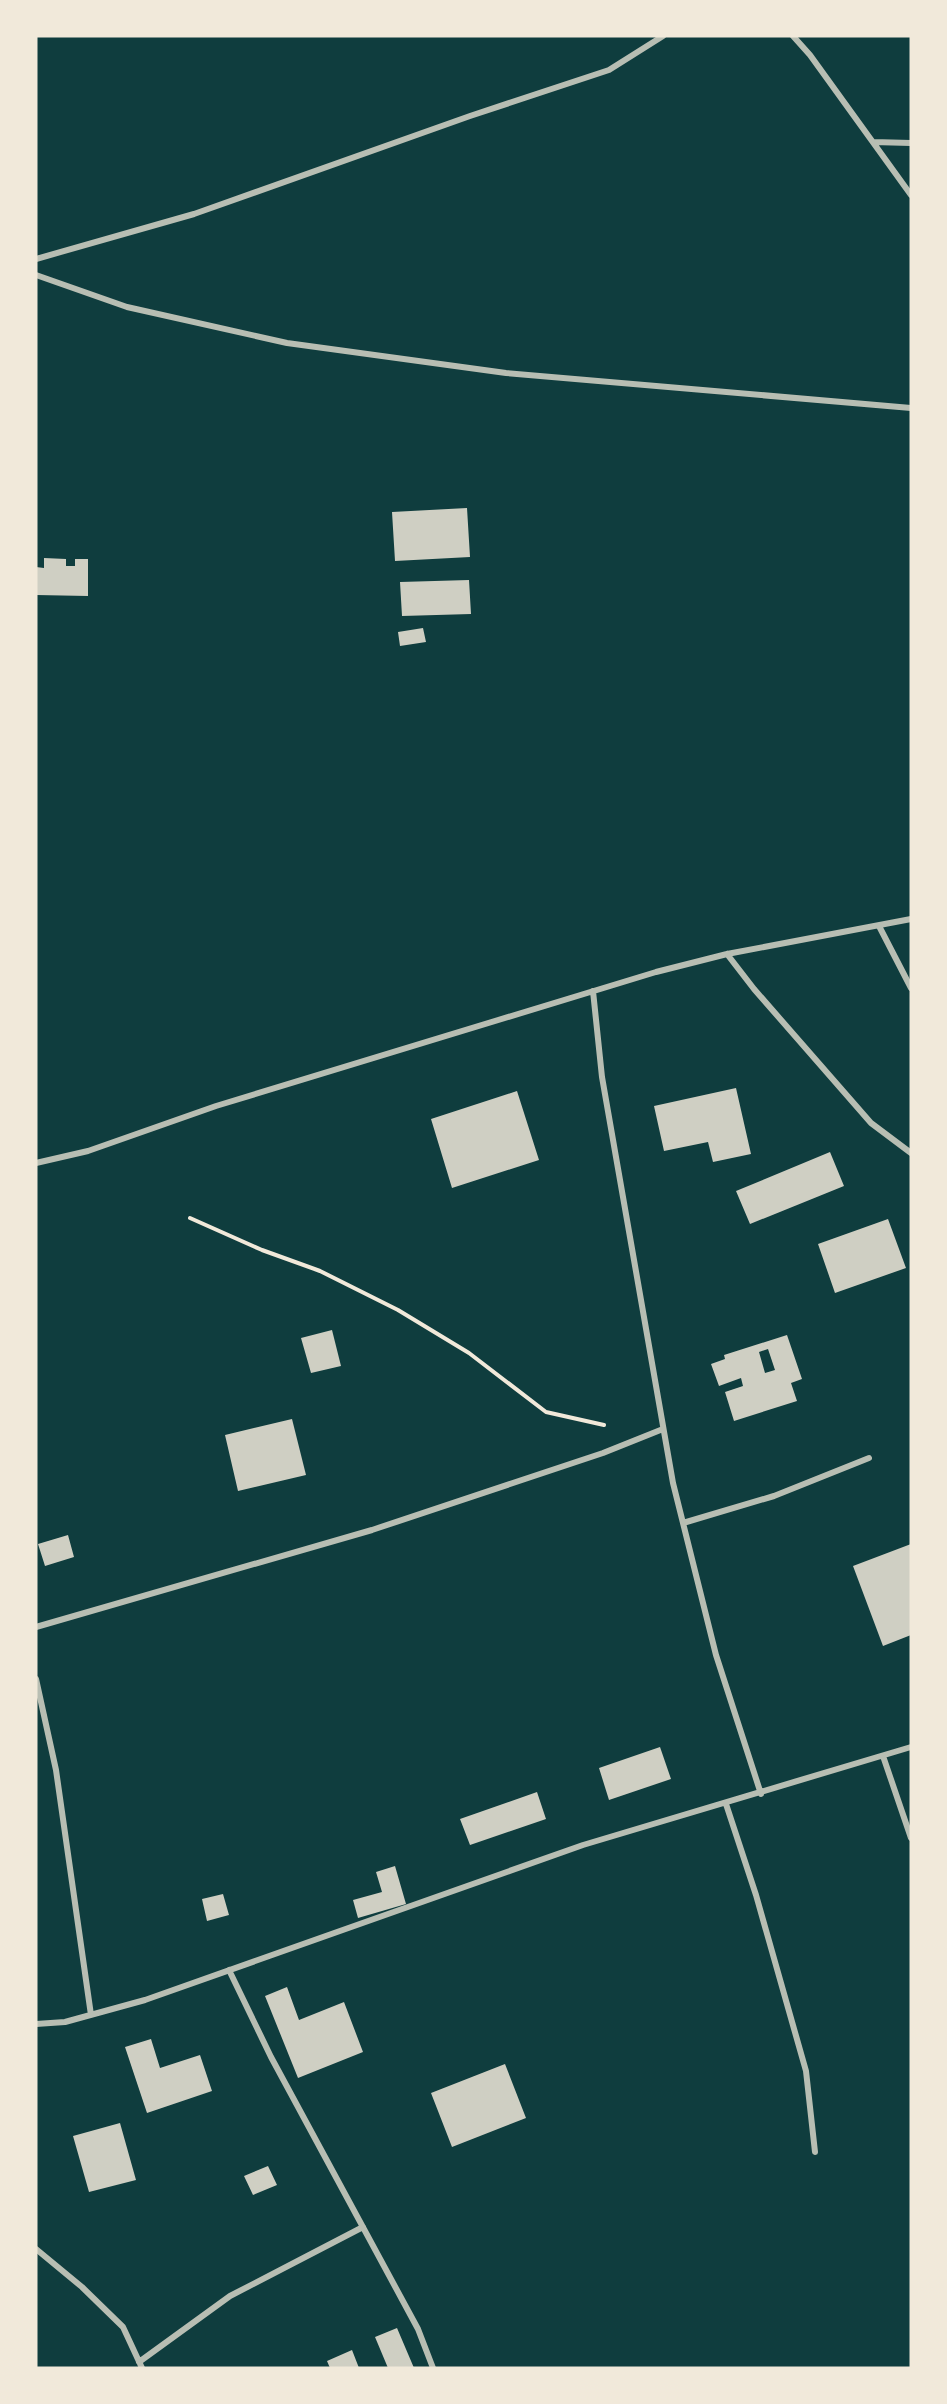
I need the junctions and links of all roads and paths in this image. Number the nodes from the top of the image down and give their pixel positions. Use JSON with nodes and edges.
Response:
{"nodes":[{"id":1,"x":663,"y":36,"type":"edge"},
{"id":2,"x":793,"y":36,"type":"edge"},
{"id":3,"x":873,"y":142,"type":"junction"},
{"id":4,"x":911,"y":143,"type":"edge"},
{"id":5,"x":911,"y":195,"type":"edge"},
{"id":6,"x":36,"y":259,"type":"edge"},
{"id":7,"x":36,"y":275,"type":"edge"},
{"id":8,"x":911,"y":408,"type":"edge"},
{"id":9,"x":911,"y":919,"type":"edge"},
{"id":10,"x":879,"y":926,"type":"junction"},
{"id":11,"x":728,"y":954,"type":"junction"},
{"id":12,"x":911,"y":988,"type":"edge"},
{"id":13,"x":593,"y":991,"type":"junction"},
{"id":14,"x":911,"y":1153,"type":"edge"},
{"id":15,"x":36,"y":1163,"type":"edge"},
{"id":16,"x":190,"y":1218,"type":"dead end"},
{"id":17,"x":663,"y":1430,"type":"junction"},
{"id":18,"x":646,"y":1436,"type":"junction"},
{"id":19,"x":869,"y":1458,"type":"dead end"},
{"id":20,"x":683,"y":1523,"type":"junction"},
{"id":21,"x":36,"y":1627,"type":"edge"},
{"id":22,"x":36,"y":1679,"type":"edge"},
{"id":23,"x":911,"y":1747,"type":"edge"},
{"id":24,"x":883,"y":1755,"type":"junction"},
{"id":25,"x":761,"y":1794,"type":"junction"},
{"id":26,"x":726,"y":1804,"type":"junction"},
{"id":27,"x":911,"y":1838,"type":"edge"},
{"id":28,"x":229,"y":1970,"type":"junction"},
{"id":29,"x":90,"y":2015,"type":"junction"},
{"id":30,"x":36,"y":2024,"type":"edge"},
{"id":31,"x":815,"y":2152,"type":"dead end"},
{"id":32,"x":363,"y":2227,"type":"junction"},
{"id":33,"x":36,"y":2249,"type":"edge"},
{"id":34,"x":140,"y":2365,"type":"edge"},
{"id":35,"x":432,"y":2368,"type":"edge"}],
"edges":[{"from":1,"to":6,"type":"street"},
{"from":2,"to":3,"type":"street"},
{"from":3,"to":4,"type":"street"},
{"from":3,"to":5,"type":"street"},
{"from":7,"to":8,"type":"street"},
{"from":9,"to":10,"type":"street"},
{"from":10,"to":11,"type":"street"},
{"from":10,"to":12,"type":"street"},
{"from":11,"to":13,"type":"street"},
{"from":11,"to":14,"type":"street"},
{"from":13,"to":15,"type":"street"},
{"from":13,"to":17,"type":"street"},
{"from":16,"to":18,"type":"path"},
{"from":17,"to":18,"type":"street"},
{"from":17,"to":20,"type":"street"},
{"from":18,"to":21,"type":"street"},
{"from":19,"to":20,"type":"street"},
{"from":20,"to":25,"type":"street"},
{"from":22,"to":29,"type":"street"},
{"from":23,"to":24,"type":"street"},
{"from":24,"to":25,"type":"street"},
{"from":24,"to":27,"type":"street"},
{"from":25,"to":26,"type":"street"},
{"from":26,"to":28,"type":"street"},
{"from":26,"to":31,"type":"street"},
{"from":28,"to":29,"type":"street"},
{"from":28,"to":32,"type":"street"},
{"from":29,"to":30,"type":"street"},
{"from":32,"to":34,"type":"street"},
{"from":32,"to":35,"type":"street"},
{"from":33,"to":34,"type":"street"}]}
